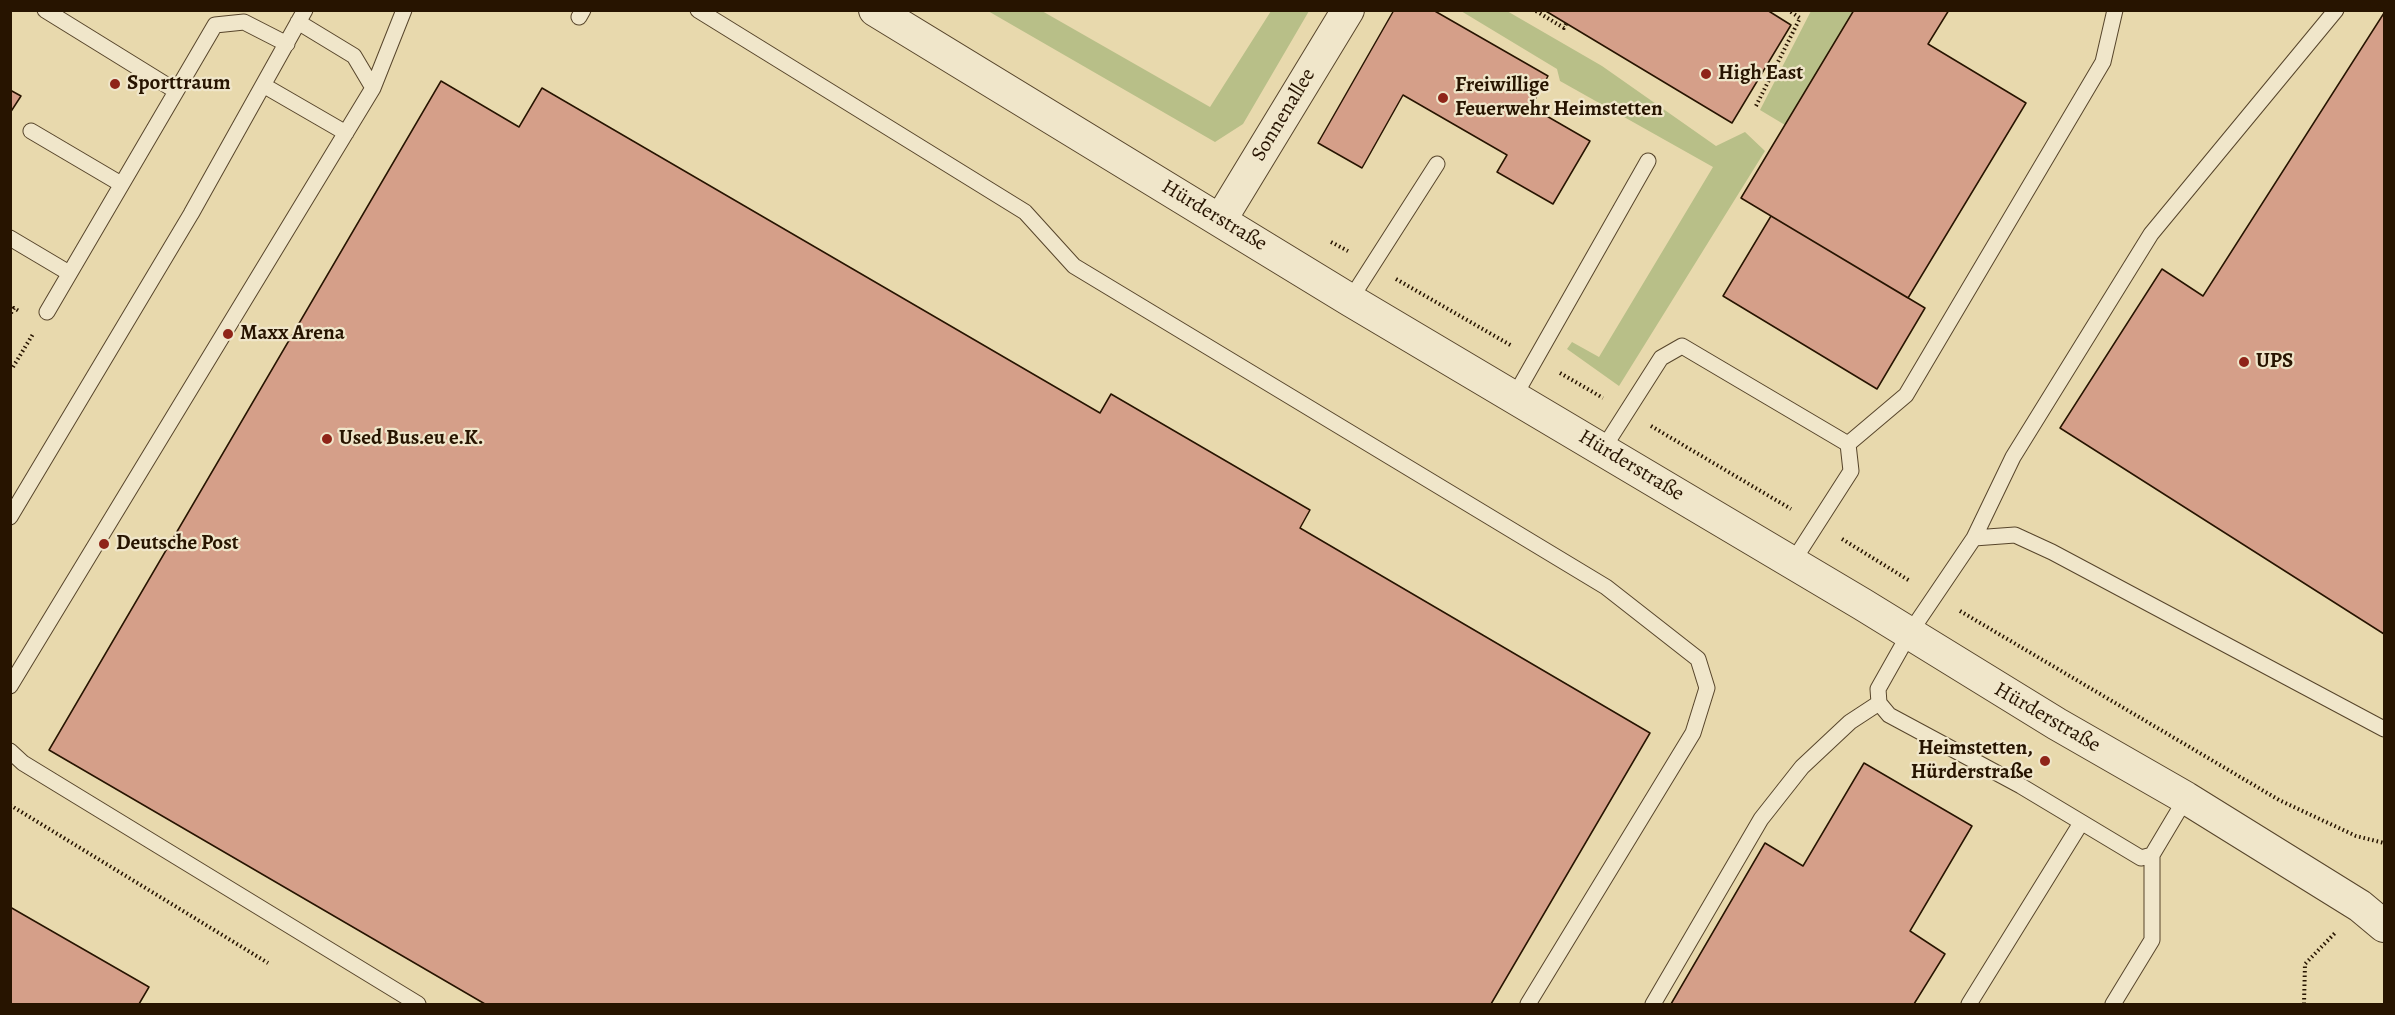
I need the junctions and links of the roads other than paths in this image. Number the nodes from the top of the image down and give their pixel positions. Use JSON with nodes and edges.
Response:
{"nodes":[{"id":1,"x":45,"y":10,"type":"edge"},
{"id":2,"x":222,"y":10,"type":"edge"},
{"id":3,"x":404,"y":10,"type":"edge"},
{"id":4,"x":698,"y":10,"type":"edge"},
{"id":5,"x":875,"y":10,"type":"edge"},
{"id":6,"x":1348,"y":10,"type":"edge"},
{"id":7,"x":2115,"y":10,"type":"edge"},
{"id":8,"x":2336,"y":10,"type":"edge"},
{"id":9,"x":302,"y":16,"type":"edge"},
{"id":10,"x":215,"y":25,"type":"junction"},
{"id":11,"x":287,"y":44,"type":"junction"},
{"id":12,"x":263,"y":85,"type":"junction"},
{"id":13,"x":373,"y":88,"type":"junction"},
{"id":14,"x":176,"y":91,"type":"junction"},
{"id":15,"x":31,"y":131,"type":"dead end"},
{"id":16,"x":346,"y":133,"type":"junction"},
{"id":17,"x":1648,"y":161,"type":"dead end"},
{"id":18,"x":1437,"y":164,"type":"dead end"},
{"id":19,"x":121,"y":184,"type":"junction"},
{"id":20,"x":1221,"y":219,"type":"junction"},
{"id":21,"x":10,"y":238,"type":"edge"},
{"id":22,"x":69,"y":273,"type":"junction"},
{"id":23,"x":1350,"y":300,"type":"junction"},
{"id":24,"x":47,"y":312,"type":"road end"},
{"id":25,"x":1514,"y":397,"type":"junction"},
{"id":26,"x":1848,"y":444,"type":"junction"},
{"id":27,"x":1603,"y":448,"type":"junction"},
{"id":28,"x":10,"y":517,"type":"edge"},
{"id":29,"x":1974,"y":538,"type":"junction"},
{"id":30,"x":1792,"y":563,"type":"junction"},
{"id":31,"x":1909,"y":634,"type":"junction"},
{"id":32,"x":10,"y":686,"type":"edge"},
{"id":33,"x":1879,"y":703,"type":"junction"},
{"id":34,"x":2385,"y":729,"type":"edge"},
{"id":35,"x":10,"y":751,"type":"edge"},
{"id":36,"x":2186,"y":798,"type":"junction"},
{"id":37,"x":2081,"y":823,"type":"junction"},
{"id":38,"x":2152,"y":855,"type":"junction"},
{"id":39,"x":2385,"y":926,"type":"edge"},
{"id":40,"x":418,"y":1005,"type":"edge"},
{"id":41,"x":1528,"y":1005,"type":"edge"},
{"id":42,"x":1653,"y":1005,"type":"edge"},
{"id":43,"x":1969,"y":1005,"type":"edge"},
{"id":44,"x":2114,"y":1005,"type":"edge"}],
"edges":[{"from":1,"to":14,"type":"lane"},
{"from":2,"to":10,"type":"lane"},
{"from":3,"to":13,"type":"lane"},
{"from":4,"to":41,"type":"lane"},
{"from":5,"to":20,"type":"street","name":"Hürderstraße"},
{"from":6,"to":20,"type":"street","name":"Sonnenallee"},
{"from":7,"to":26,"type":"lane"},
{"from":8,"to":29,"type":"lane"},
{"from":9,"to":11,"type":"lane"},
{"from":9,"to":13,"type":"lane"},
{"from":10,"to":11,"type":"lane"},
{"from":10,"to":14,"type":"lane"},
{"from":11,"to":12,"type":"lane"},
{"from":12,"to":16,"type":"lane"},
{"from":12,"to":28,"type":"lane"},
{"from":13,"to":16,"type":"lane"},
{"from":14,"to":19,"type":"lane"},
{"from":15,"to":19,"type":"lane"},
{"from":16,"to":32,"type":"lane"},
{"from":17,"to":25,"type":"lane"},
{"from":18,"to":23,"type":"lane"},
{"from":19,"to":22,"type":"lane"},
{"from":20,"to":23,"type":"street","name":"Hürderstraße"},
{"from":21,"to":22,"type":"lane"},
{"from":22,"to":24,"type":"lane"},
{"from":23,"to":25,"type":"street","name":"Hürderstraße"},
{"from":25,"to":27,"type":"street","name":"Hürderstraße"},
{"from":26,"to":27,"type":"lane"},
{"from":26,"to":30,"type":"lane"},
{"from":27,"to":30,"type":"street","name":"Hürderstraße"},
{"from":29,"to":31,"type":"lane"},
{"from":29,"to":34,"type":"lane"},
{"from":30,"to":31,"type":"street","name":"Hürderstraße"},
{"from":31,"to":33,"type":"lane"},
{"from":31,"to":36,"type":"street","name":"Hürderstraße"},
{"from":33,"to":37,"type":"lane"},
{"from":33,"to":42,"type":"lane"},
{"from":35,"to":40,"type":"lane"},
{"from":36,"to":38,"type":"lane"},
{"from":36,"to":39,"type":"street","name":"Hürderstraße"},
{"from":37,"to":38,"type":"lane"},
{"from":37,"to":43,"type":"lane"},
{"from":38,"to":44,"type":"lane"}]}
